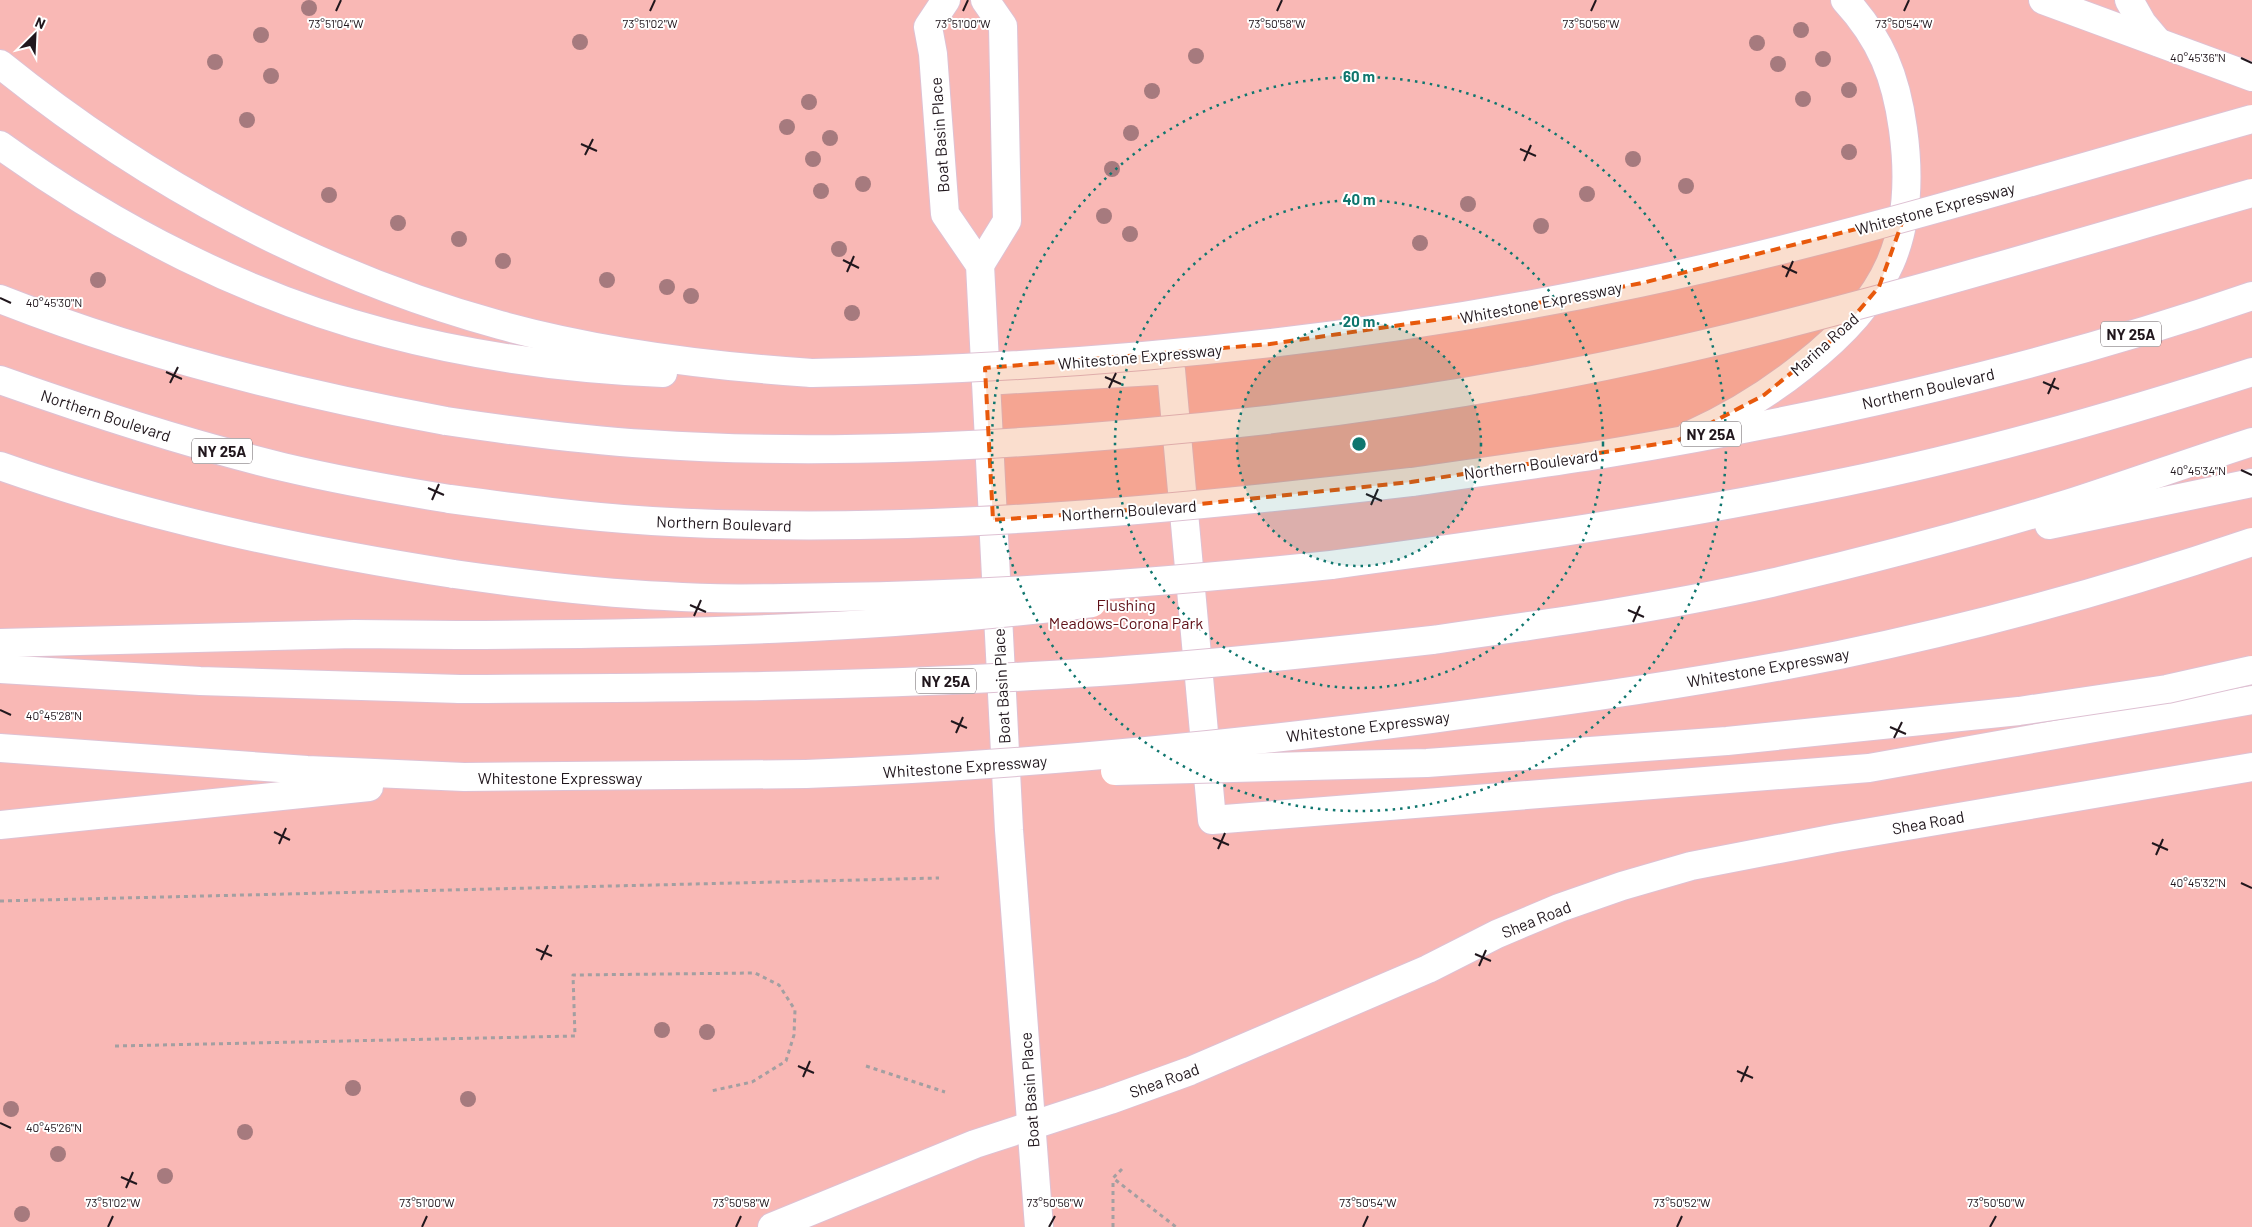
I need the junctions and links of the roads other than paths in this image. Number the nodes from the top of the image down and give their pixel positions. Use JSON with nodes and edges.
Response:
{"nodes":[{"id":1,"x":946,"y":0,"type":"edge"},
{"id":2,"x":985,"y":0,"type":"edge"},
{"id":3,"x":1845,"y":0,"type":"edge"},
{"id":4,"x":2043,"y":0,"type":"edge"},
{"id":5,"x":2128,"y":0,"type":"edge"},
{"id":6,"x":2158,"y":42,"type":"junction"},
{"id":7,"x":0,"y":64,"type":"edge"},
{"id":8,"x":2252,"y":78,"type":"edge"},
{"id":9,"x":2252,"y":118,"type":"edge"},
{"id":10,"x":0,"y":144,"type":"edge"},
{"id":11,"x":2252,"y":193,"type":"edge"},
{"id":12,"x":980,"y":265,"type":"junction"},
{"id":13,"x":2252,"y":296,"type":"edge"},
{"id":14,"x":0,"y":299,"type":"edge"},
{"id":15,"x":2252,"y":372,"type":"edge"},
{"id":16,"x":812,"y":373,"type":"junction"},
{"id":17,"x":0,"y":380,"type":"edge"},
{"id":18,"x":986,"y":381,"type":"junction"},
{"id":19,"x":1677,"y":441,"type":"junction"},
{"id":20,"x":2252,"y":442,"type":"edge"},
{"id":21,"x":0,"y":466,"type":"edge"},
{"id":22,"x":2252,"y":484,"type":"edge"},
{"id":23,"x":2252,"y":542,"type":"edge"},
{"id":24,"x":1331,"y":565,"type":"junction"},
{"id":25,"x":1770,"y":583,"type":"junction"},
{"id":26,"x":0,"y":643,"type":"edge"},
{"id":27,"x":0,"y":669,"type":"edge"},
{"id":28,"x":2252,"y":670,"type":"edge"},
{"id":29,"x":2252,"y":700,"type":"edge"},
{"id":30,"x":0,"y":748,"type":"edge"},
{"id":31,"x":2252,"y":767,"type":"edge"},
{"id":32,"x":806,"y":774,"type":"junction"},
{"id":33,"x":464,"y":777,"type":"junction"},
{"id":34,"x":0,"y":824,"type":"edge"},
{"id":35,"x":1032,"y":1124,"type":"junction"},
{"id":36,"x":772,"y":1227,"type":"edge"},
{"id":37,"x":1039,"y":1227,"type":"edge"}],
"edges":[{"from":1,"to":12,"type":"main road","name":"Boat Basin Place"},
{"from":2,"to":12,"type":"main road"},
{"from":3,"to":19,"type":"main road","name":"Marina Road"},
{"from":4,"to":6,"type":"main road"},
{"from":5,"to":6,"type":"main road"},
{"from":6,"to":8,"type":"main road"},
{"from":7,"to":16,"type":"main road"},
{"from":9,"to":16,"type":"main road","name":"Whitestone Expressway","bridge":true},
{"from":10,"to":16,"type":"main road"},
{"from":11,"to":14,"type":"main road","bridge":true},
{"from":12,"to":18,"type":"main road","name":"Boat Basin Place"},
{"from":13,"to":19,"type":"main road","name":"Northern Boulevard","number":"NY 25A"},
{"from":15,"to":24,"type":"main road"},
{"from":17,"to":19,"type":"main road","name":"Northern Boulevard","number":"NY 25A","bridge":true},
{"from":18,"to":29,"type":"main road"},
{"from":18,"to":35,"type":"main road","name":"Boat Basin Place"},
{"from":20,"to":25,"type":"main road","number":"NY 25A"},
{"from":21,"to":24,"type":"main road","bridge":true},
{"from":22,"to":25,"type":"main road"},
{"from":23,"to":32,"type":"main road","name":"Whitestone Expressway","bridge":true},
{"from":24,"to":26,"type":"main road","bridge":true},
{"from":25,"to":27,"type":"main road","number":"NY 25A","bridge":true},
{"from":28,"to":32,"type":"main road","bridge":true},
{"from":30,"to":33,"type":"main road"},
{"from":31,"to":35,"type":"main road","name":"Shea Road"},
{"from":32,"to":33,"type":"main road","name":"Whitestone Expressway"},
{"from":33,"to":34,"type":"main road"},
{"from":35,"to":36,"type":"main road","name":"Shea Road"},
{"from":35,"to":37,"type":"main road","name":"Boat Basin Place"}]}
